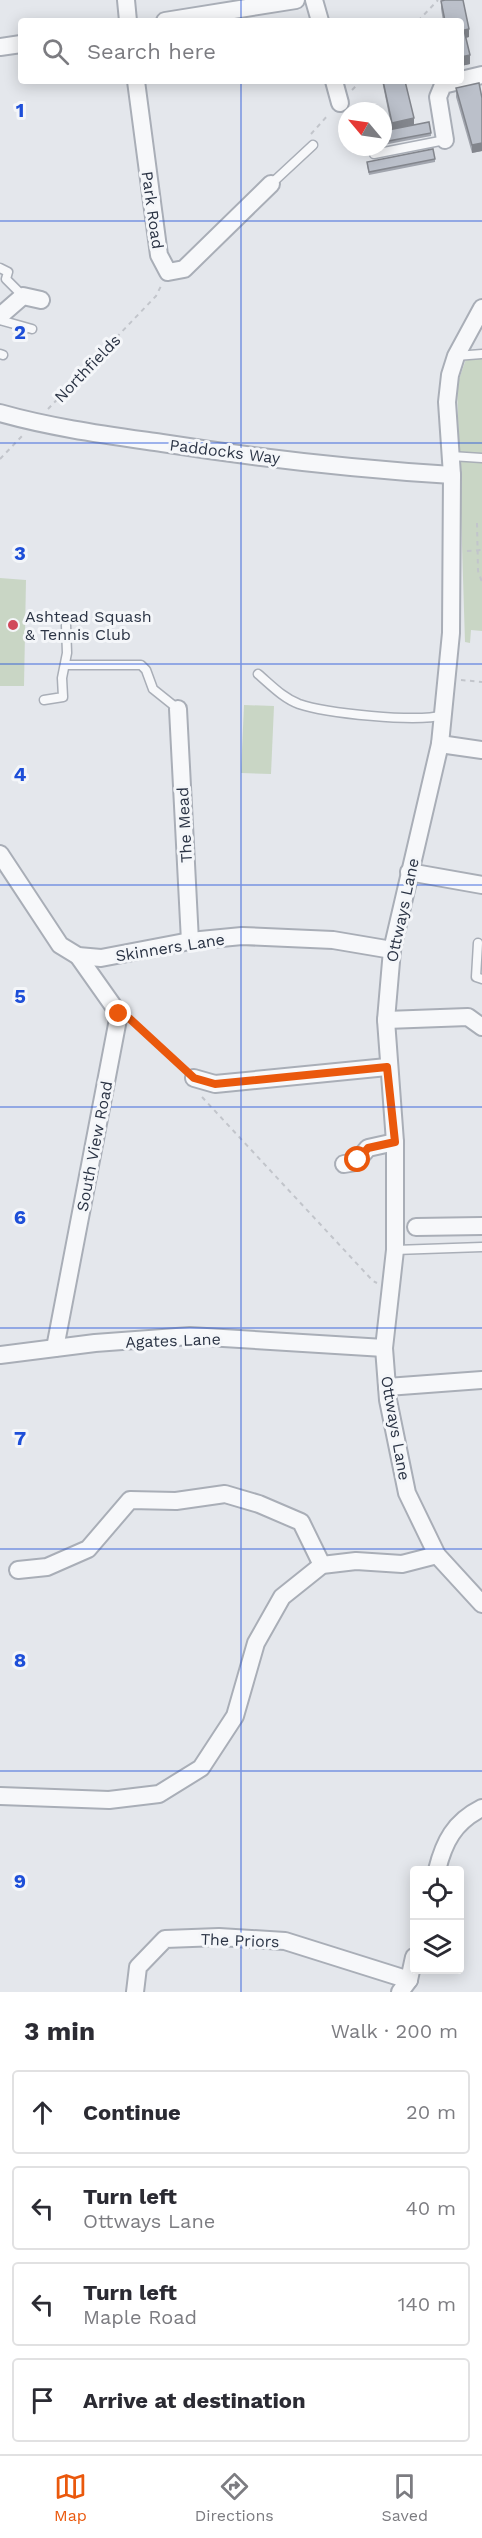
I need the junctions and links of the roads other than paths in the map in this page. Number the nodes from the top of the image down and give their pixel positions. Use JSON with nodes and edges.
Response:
{"nodes":[{"id":1,"x":126,"y":0,"type":"edge"},
{"id":2,"x":296,"y":0,"type":"edge"},
{"id":3,"x":314,"y":0,"type":"edge"},
{"id":4,"x":243,"y":10,"type":"edge"},
{"id":5,"x":128,"y":18,"type":"edge"},
{"id":6,"x":186,"y":18,"type":"edge"},
{"id":7,"x":319,"y":18,"type":"edge"},
{"id":8,"x":18,"y":44,"type":"edge"},
{"id":9,"x":0,"y":47,"type":"edge"},
{"id":10,"x":482,"y":75,"type":"edge"},
{"id":11,"x":464,"y":80,"type":"edge"},
{"id":12,"x":136,"y":84,"type":"edge"},
{"id":13,"x":335,"y":84,"type":"edge"},
{"id":14,"x":450,"y":84,"type":"edge"},
{"id":15,"x":340,"y":102,"type":"edge"},
{"id":16,"x":445,"y":140,"type":"joint"},
{"id":17,"x":313,"y":145,"type":"dead end"},
{"id":18,"x":392,"y":150,"type":"edge"},
{"id":19,"x":271,"y":184,"type":"joint"},
{"id":20,"x":0,"y":268,"type":"edge"},
{"id":21,"x":23,"y":296,"type":"junction"},
{"id":22,"x":40,"y":300,"type":"dead end"},
{"id":23,"x":482,"y":308,"type":"edge"},
{"id":24,"x":0,"y":318,"type":"edge"},
{"id":25,"x":32,"y":329,"type":"dead end"},
{"id":26,"x":482,"y":354,"type":"edge"},
{"id":27,"x":456,"y":356,"type":"junction"},
{"id":28,"x":0,"y":414,"type":"edge"},
{"id":29,"x":451,"y":456,"type":"junction"},
{"id":30,"x":482,"y":458,"type":"edge"},
{"id":31,"x":452,"y":475,"type":"junction"},
{"id":32,"x":66,"y":625,"type":"dead end"},
{"id":33,"x":66,"y":665,"type":"junction"},
{"id":34,"x":258,"y":674,"type":"dead end"},
{"id":35,"x":44,"y":700,"type":"dead end"},
{"id":36,"x":178,"y":709,"type":"joint"},
{"id":37,"x":443,"y":716,"type":"junction"},
{"id":38,"x":440,"y":744,"type":"junction"},
{"id":39,"x":482,"y":750,"type":"edge"},
{"id":40,"x":1,"y":859,"type":"edge"},
{"id":41,"x":410,"y":872,"type":"junction"},
{"id":42,"x":482,"y":885,"type":"edge"},
{"id":43,"x":190,"y":940,"type":"junction"},
{"id":44,"x":478,"y":943,"type":"dead end"},
{"id":45,"x":392,"y":950,"type":"junction"},
{"id":46,"x":78,"y":956,"type":"junction"},
{"id":47,"x":480,"y":962,"type":"edge"},
{"id":48,"x":482,"y":979,"type":"edge"},
{"id":49,"x":386,"y":1020,"type":"junction"},
{"id":50,"x":482,"y":1027,"type":"edge"},
{"id":51,"x":387,"y":1067,"type":"junction"},
{"id":52,"x":194,"y":1078,"type":"road end"},
{"id":53,"x":395,"y":1142,"type":"junction"},
{"id":54,"x":344,"y":1164,"type":"dead end"},
{"id":55,"x":482,"y":1226,"type":"edge"},
{"id":56,"x":416,"y":1227,"type":"dead end"},
{"id":57,"x":482,"y":1248,"type":"edge"},
{"id":58,"x":395,"y":1251,"type":"junction"},
{"id":59,"x":55,"y":1348,"type":"junction"},
{"id":60,"x":384,"y":1348,"type":"junction"},
{"id":61,"x":0,"y":1355,"type":"edge"},
{"id":62,"x":482,"y":1380,"type":"edge"},
{"id":63,"x":387,"y":1387,"type":"junction"},
{"id":64,"x":437,"y":1555,"type":"junction"},
{"id":65,"x":322,"y":1565,"type":"junction"},
{"id":66,"x":18,"y":1570,"type":"dead end"},
{"id":67,"x":482,"y":1604,"type":"edge"},
{"id":68,"x":0,"y":1796,"type":"edge"},
{"id":69,"x":482,"y":1808,"type":"edge"},
{"id":70,"x":438,"y":1866,"type":"edge"},
{"id":71,"x":410,"y":1970,"type":"edge"},
{"id":72,"x":405,"y":1986,"type":"edge"},
{"id":73,"x":135,"y":1992,"type":"edge"}],
"edges":[{"from":1,"to":5,"type":"street"},
{"from":2,"to":4,"type":"street"},
{"from":3,"to":7,"type":"street"},
{"from":4,"to":6,"type":"street"},
{"from":8,"to":9,"type":"street"},
{"from":10,"to":11,"type":"street"},
{"from":12,"to":19,"type":"street","name":"Park Road"},
{"from":13,"to":15,"type":"street"},
{"from":14,"to":16,"type":"street"},
{"from":16,"to":18,"type":"lane"},
{"from":17,"to":19,"type":"lane"},
{"from":20,"to":21,"type":"lane"},
{"from":21,"to":22,"type":"street"},
{"from":21,"to":24,"type":"street"},
{"from":23,"to":27,"type":"street","name":"Ottways Lane"},
{"from":24,"to":25,"type":"lane"},
{"from":26,"to":27,"type":"lane"},
{"from":27,"to":29,"type":"street","name":"Ottways Lane"},
{"from":28,"to":31,"type":"street","name":"Paddocks Way"},
{"from":29,"to":30,"type":"lane"},
{"from":29,"to":31,"type":"street","name":"Ottways Lane"},
{"from":31,"to":37,"type":"street","name":"Ottways Lane"},
{"from":32,"to":33,"type":"lane"},
{"from":33,"to":35,"type":"lane"},
{"from":33,"to":36,"type":"lane"},
{"from":34,"to":37,"type":"lane"},
{"from":36,"to":43,"type":"street","name":"The Mead"},
{"from":37,"to":38,"type":"street","name":"Ottways Lane"},
{"from":38,"to":39,"type":"street"},
{"from":38,"to":41,"type":"street","name":"Ottways Lane"},
{"from":40,"to":46,"type":"street"},
{"from":41,"to":42,"type":"street"},
{"from":41,"to":45,"type":"street","name":"Ottways Lane"},
{"from":43,"to":45,"type":"street","name":"Skinners Lane"},
{"from":43,"to":46,"type":"street","name":"Skinners Lane"},
{"from":44,"to":47,"type":"lane"},
{"from":45,"to":49,"type":"street","name":"Ottways Lane"},
{"from":46,"to":59,"type":"street","name":"South View Road"},
{"from":47,"to":48,"type":"lane"},
{"from":49,"to":50,"type":"street"},
{"from":49,"to":51,"type":"street","name":"Ottways Lane"},
{"from":51,"to":52,"type":"street"},
{"from":51,"to":53,"type":"street","name":"Ottways Lane"},
{"from":53,"to":54,"type":"street"},
{"from":53,"to":58,"type":"street","name":"Ottways Lane"},
{"from":55,"to":56,"type":"street"},
{"from":57,"to":58,"type":"lane"},
{"from":58,"to":60,"type":"street","name":"Ottways Lane"},
{"from":59,"to":60,"type":"street","name":"Agates Lane"},
{"from":59,"to":61,"type":"street","name":"Agates Lane"},
{"from":60,"to":63,"type":"street","name":"Ottways Lane"},
{"from":62,"to":63,"type":"street"},
{"from":63,"to":64,"type":"street","name":"Ottways Lane"},
{"from":64,"to":65,"type":"street"},
{"from":64,"to":67,"type":"street","name":"Ottways Lane"},
{"from":65,"to":66,"type":"street"},
{"from":65,"to":68,"type":"street"},
{"from":69,"to":70,"type":"street"},
{"from":71,"to":72,"type":"street"},
{"from":72,"to":73,"type":"street","name":"The Priors"}]}
